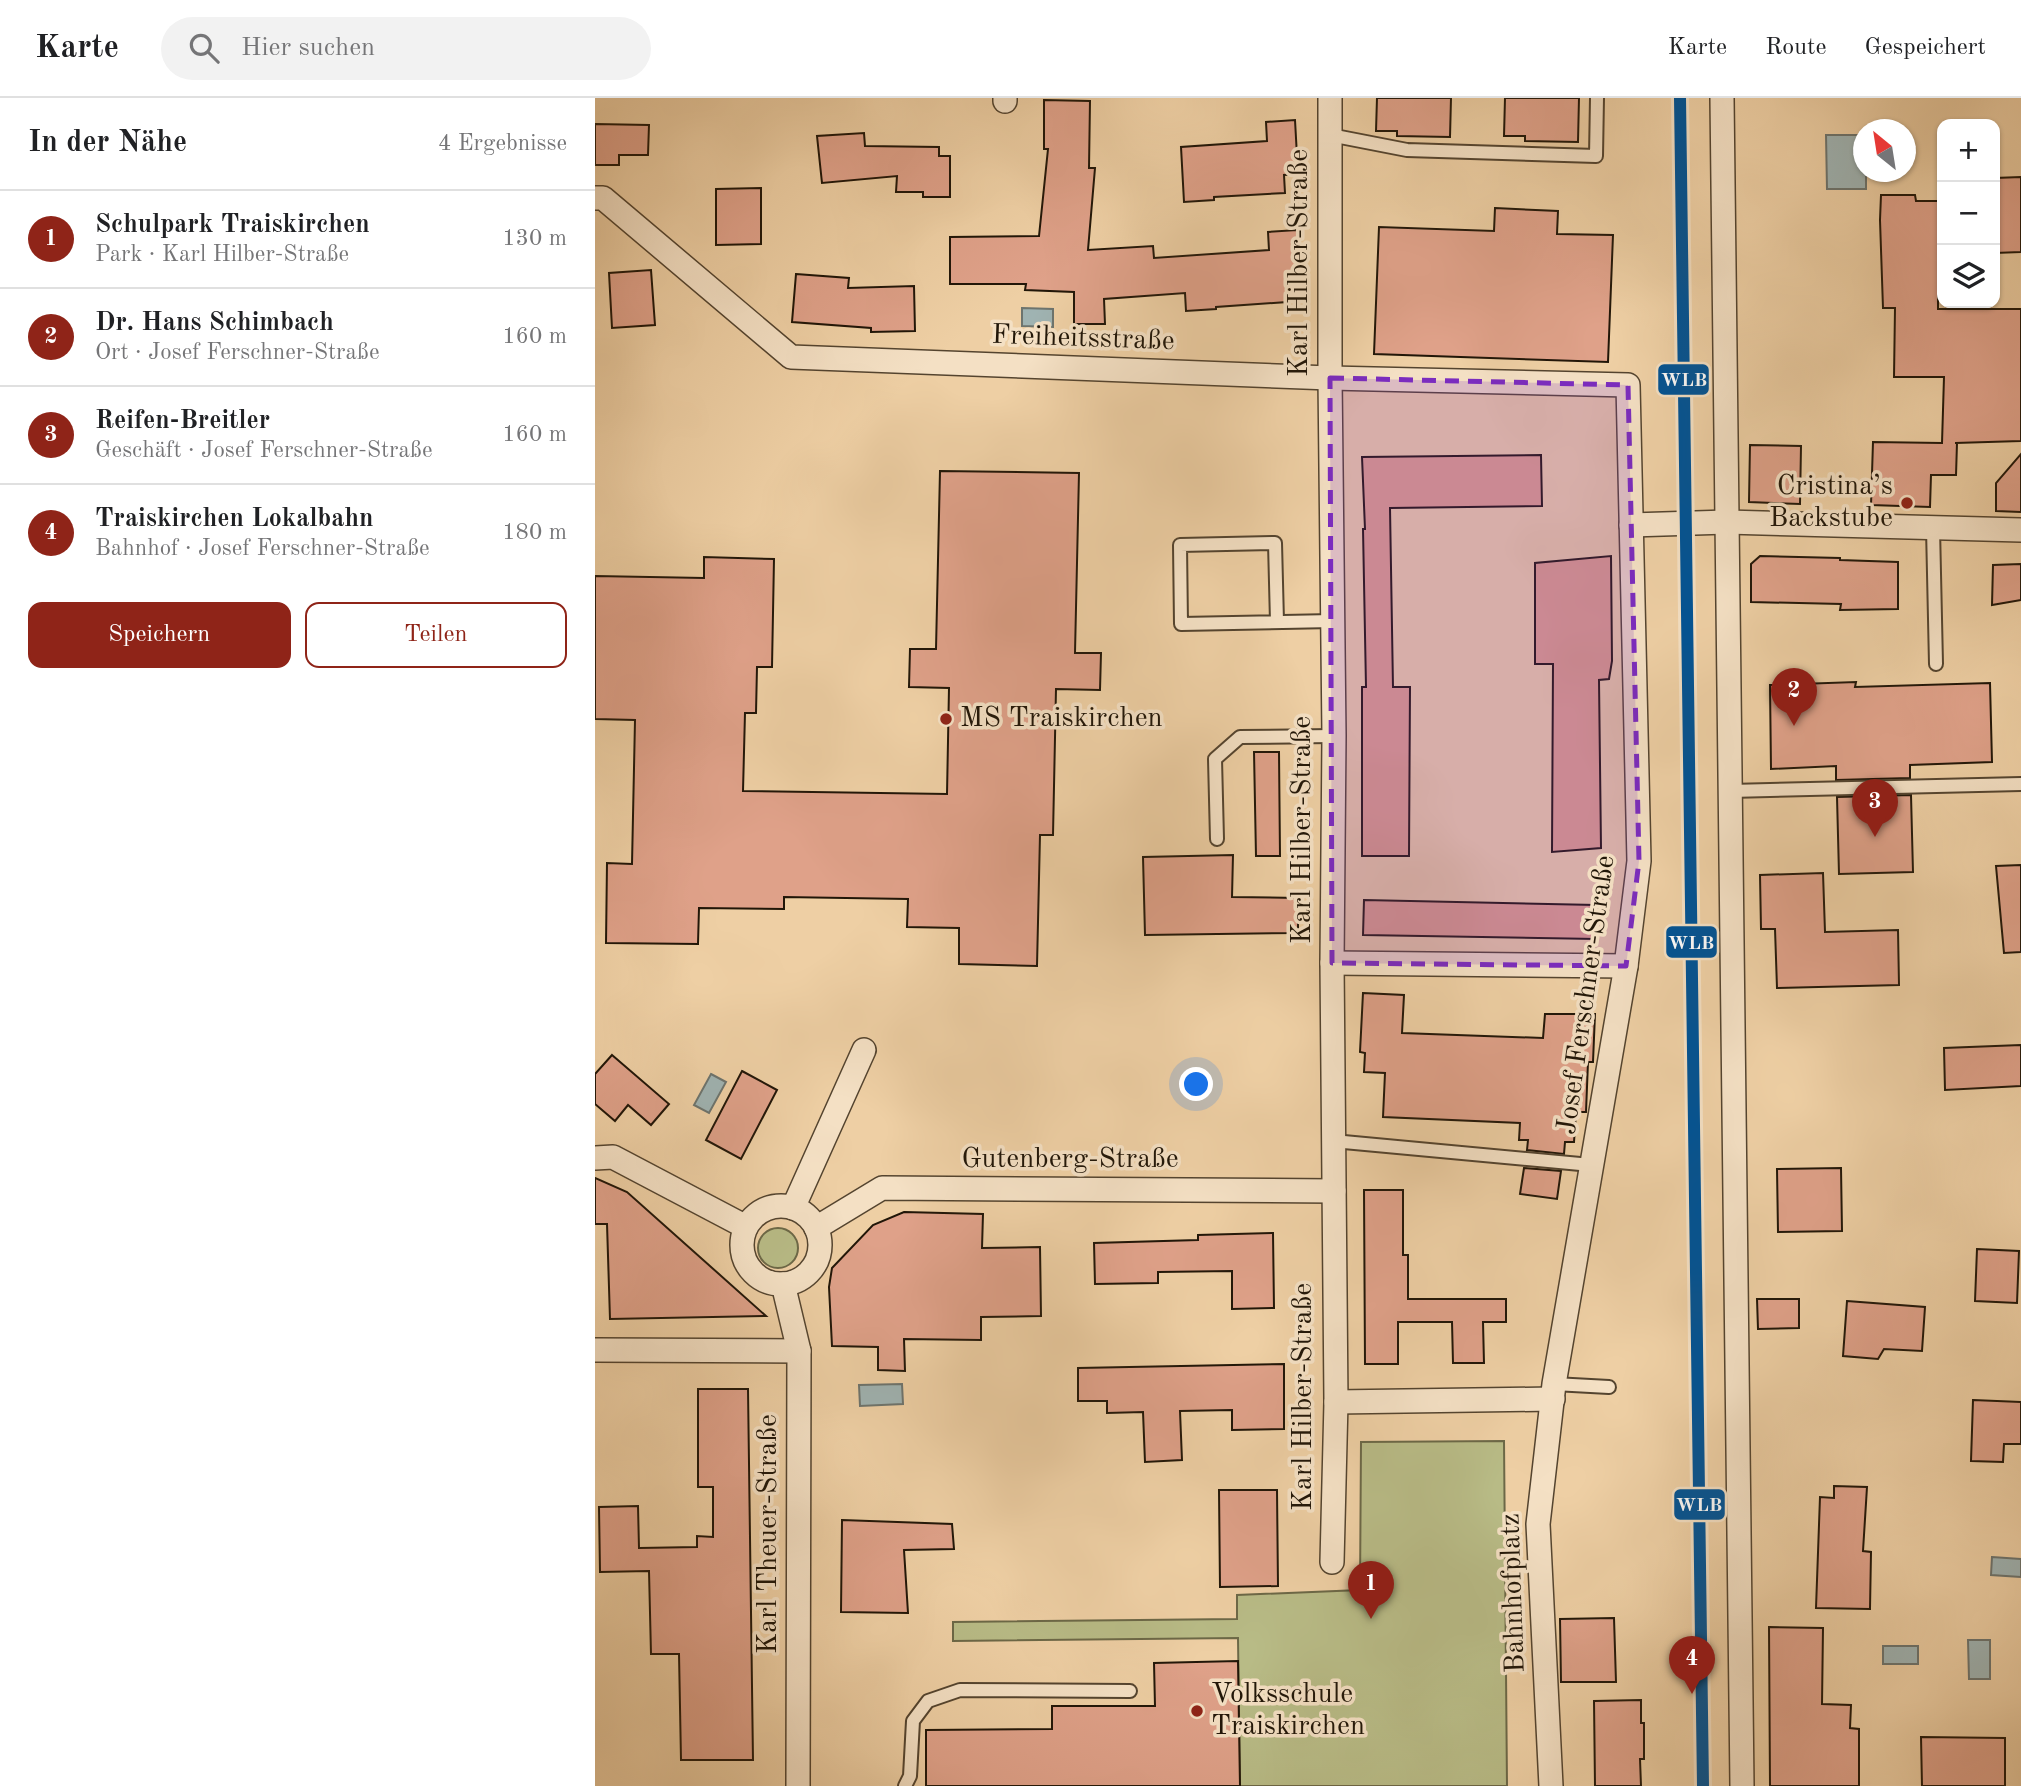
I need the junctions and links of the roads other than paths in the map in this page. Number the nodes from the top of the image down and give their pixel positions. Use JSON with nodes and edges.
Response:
{"nodes":[{"id":1,"x":1330,"y":98,"type":"edge"},
{"id":2,"x":1597,"y":98,"type":"edge"},
{"id":3,"x":1723,"y":98,"type":"edge"},
{"id":4,"x":1330,"y":135,"type":"junction"},
{"id":5,"x":595,"y":198,"type":"edge"},
{"id":6,"x":1330,"y":378,"type":"junction"},
{"id":7,"x":1628,"y":385,"type":"joint"},
{"id":8,"x":1727,"y":522,"type":"junction"},
{"id":9,"x":1631,"y":525,"type":"junction"},
{"id":10,"x":1933,"y":528,"type":"junction"},
{"id":11,"x":2021,"y":530,"type":"edge"},
{"id":12,"x":1333,"y":621,"type":"junction"},
{"id":13,"x":1277,"y":622,"type":"junction"},
{"id":14,"x":1936,"y":664,"type":"dead end"},
{"id":15,"x":1334,"y":736,"type":"junction"},
{"id":16,"x":2021,"y":784,"type":"edge"},
{"id":17,"x":1730,"y":791,"type":"junction"},
{"id":18,"x":1216,"y":839,"type":"dead end"},
{"id":19,"x":1332,"y":963,"type":"junction"},
{"id":20,"x":1626,"y":966,"type":"junction"},
{"id":21,"x":864,"y":1050,"type":"dead end"},
{"id":22,"x":595,"y":1138,"type":"edge"},
{"id":23,"x":1333,"y":1141,"type":"junction"},
{"id":24,"x":604,"y":1158,"type":"edge"},
{"id":25,"x":1591,"y":1165,"type":"junction"},
{"id":26,"x":1334,"y":1191,"type":"junction"},
{"id":27,"x":793,"y":1208,"type":"junction"},
{"id":28,"x":746,"y":1227,"type":"junction"},
{"id":29,"x":816,"y":1228,"type":"junction"},
{"id":30,"x":783,"y":1284,"type":"junction"},
{"id":31,"x":595,"y":1350,"type":"edge"},
{"id":32,"x":799,"y":1351,"type":"junction"},
{"id":33,"x":1609,"y":1387,"type":"dead end"},
{"id":34,"x":1553,"y":1391,"type":"junction"},
{"id":35,"x":1336,"y":1402,"type":"junction"},
{"id":36,"x":1332,"y":1562,"type":"dead end"},
{"id":37,"x":1130,"y":1692,"type":"dead end"},
{"id":38,"x":798,"y":1786,"type":"edge"},
{"id":39,"x":905,"y":1786,"type":"edge"},
{"id":40,"x":1551,"y":1786,"type":"edge"},
{"id":41,"x":1742,"y":1786,"type":"edge"}],
"edges":[{"from":1,"to":4,"type":"street","name":"Karl Hilber-Straße"},
{"from":2,"to":4,"type":"lane"},
{"from":3,"to":8,"type":"street"},
{"from":4,"to":6,"type":"street","name":"Karl Hilber-Straße"},
{"from":5,"to":6,"type":"street","name":"Freiheitsstraße"},
{"from":6,"to":7,"type":"street","name":"Freiheitsstraße"},
{"from":6,"to":12,"type":"street","name":"Karl Hilber-Straße"},
{"from":7,"to":9,"type":"street","name":"Josef Ferschner-Straße"},
{"from":8,"to":9,"type":"street"},
{"from":8,"to":10,"type":"street"},
{"from":8,"to":17,"type":"street"},
{"from":9,"to":20,"type":"street","name":"Josef Ferschner-Straße"},
{"from":10,"to":11,"type":"street"},
{"from":10,"to":14,"type":"lane"},
{"from":12,"to":13,"type":"lane"},
{"from":12,"to":15,"type":"street","name":"Karl Hilber-Straße"},
{"from":13,"to":13,"type":"lane"},
{"from":15,"to":18,"type":"lane"},
{"from":15,"to":19,"type":"street","name":"Karl Hilber-Straße"},
{"from":16,"to":17,"type":"lane"},
{"from":17,"to":41,"type":"street"},
{"from":19,"to":20,"type":"street"},
{"from":19,"to":23,"type":"street","name":"Karl Hilber-Straße"},
{"from":20,"to":25,"type":"street","name":"Josef Ferschner-Straße"},
{"from":21,"to":27,"type":"street"},
{"from":22,"to":24,"type":"street"},
{"from":23,"to":25,"type":"lane"},
{"from":23,"to":26,"type":"street","name":"Karl Hilber-Straße"},
{"from":24,"to":28,"type":"street"},
{"from":25,"to":34,"type":"street","name":"Josef Ferschner-Straße"},
{"from":26,"to":29,"type":"street","name":"Gutenberg-Straße"},
{"from":26,"to":35,"type":"street","name":"Karl Hilber-Straße"},
{"from":27,"to":28,"type":"street"},
{"from":27,"to":29,"type":"street"},
{"from":28,"to":30,"type":"street"},
{"from":29,"to":30,"type":"street"},
{"from":30,"to":32,"type":"street","name":"Karl Theuer-Straße"},
{"from":31,"to":32,"type":"street"},
{"from":32,"to":38,"type":"street","name":"Karl Theuer-Straße"},
{"from":33,"to":34,"type":"lane"},
{"from":34,"to":35,"type":"street"},
{"from":34,"to":40,"type":"street","name":"Bahnhofplatz"},
{"from":35,"to":36,"type":"street","name":"Karl Hilber-Straße"},
{"from":37,"to":39,"type":"lane"}]}
